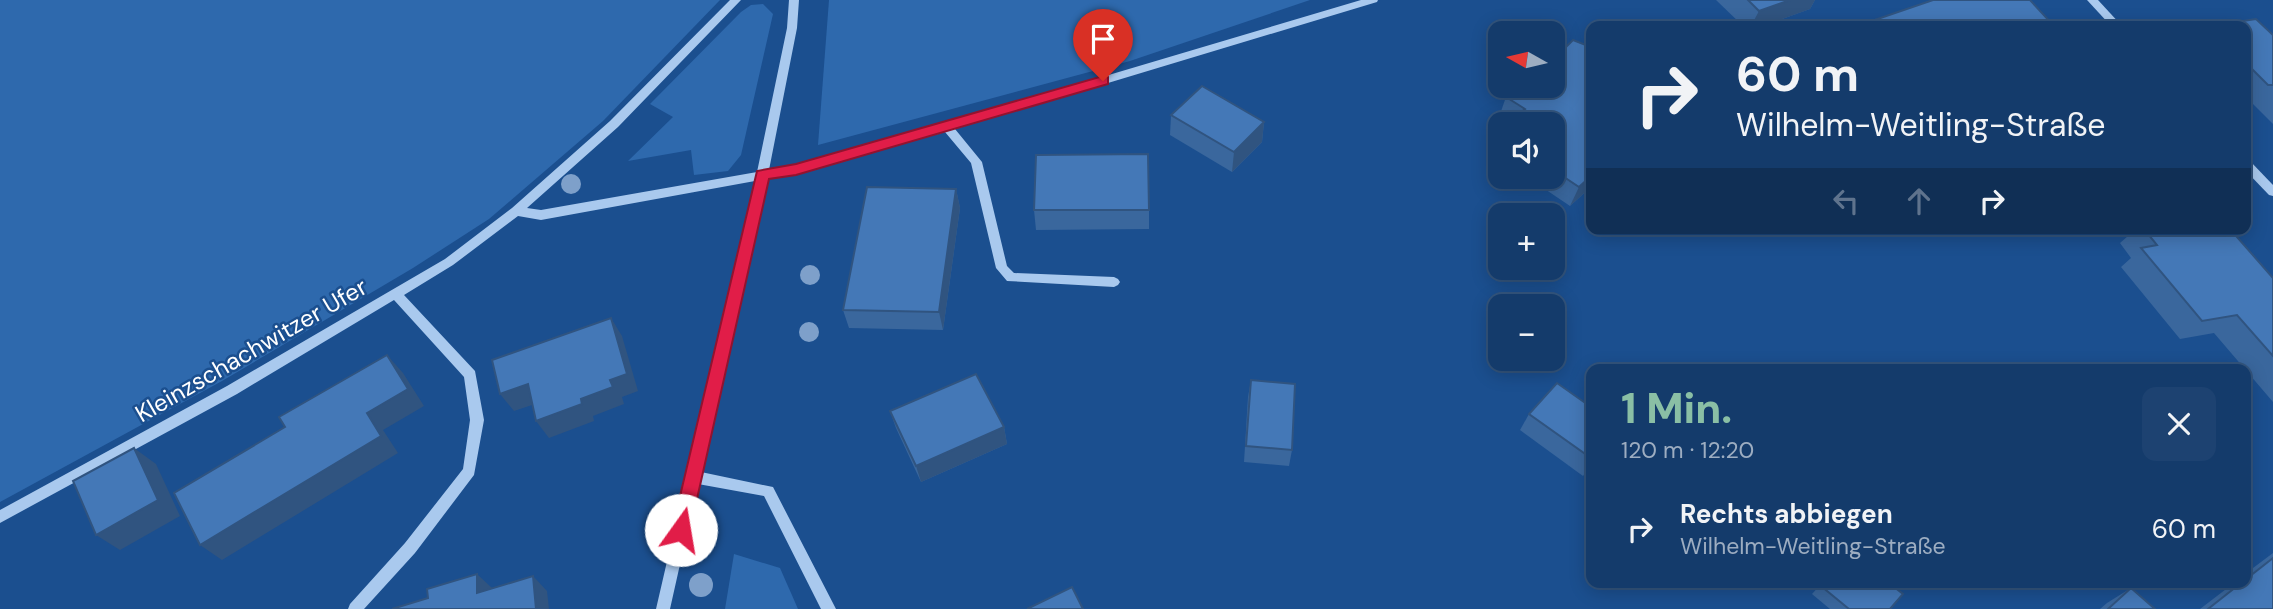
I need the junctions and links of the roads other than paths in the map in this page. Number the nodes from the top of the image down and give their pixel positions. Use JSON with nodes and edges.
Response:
{"nodes":[{"id":1,"x":736,"y":0,"type":"edge"},
{"id":2,"x":794,"y":0,"type":"edge"},
{"id":3,"x":1373,"y":0,"type":"edge"},
{"id":4,"x":2092,"y":0,"type":"edge"},
{"id":5,"x":2111,"y":21,"type":"edge"},
{"id":6,"x":947,"y":127,"type":"junction"},
{"id":7,"x":2251,"y":169,"type":"edge"},
{"id":8,"x":762,"y":175,"type":"junction"},
{"id":9,"x":2273,"y":192,"type":"edge"},
{"id":10,"x":516,"y":211,"type":"junction"},
{"id":11,"x":1114,"y":282,"type":"dead end"},
{"id":12,"x":396,"y":294,"type":"junction"},
{"id":13,"x":693,"y":478,"type":"junction"},
{"id":14,"x":0,"y":517,"type":"edge"},
{"id":15,"x":355,"y":609,"type":"edge"},
{"id":16,"x":663,"y":609,"type":"edge"},
{"id":17,"x":829,"y":609,"type":"edge"}],
"edges":[{"from":1,"to":10,"type":"street","name":"Kleinzschachwitzer Ufer"},
{"from":2,"to":8,"type":"street"},
{"from":3,"to":6,"type":"street"},
{"from":4,"to":5,"type":"street"},
{"from":6,"to":8,"type":"street"},
{"from":6,"to":11,"type":"lane"},
{"from":7,"to":9,"type":"street"},
{"from":8,"to":10,"type":"street"},
{"from":8,"to":13,"type":"street"},
{"from":10,"to":12,"type":"street","name":"Kleinzschachwitzer Ufer"},
{"from":12,"to":14,"type":"street","name":"Kleinzschachwitzer Ufer"},
{"from":12,"to":15,"type":"street"},
{"from":13,"to":16,"type":"street"},
{"from":13,"to":17,"type":"street"}]}
